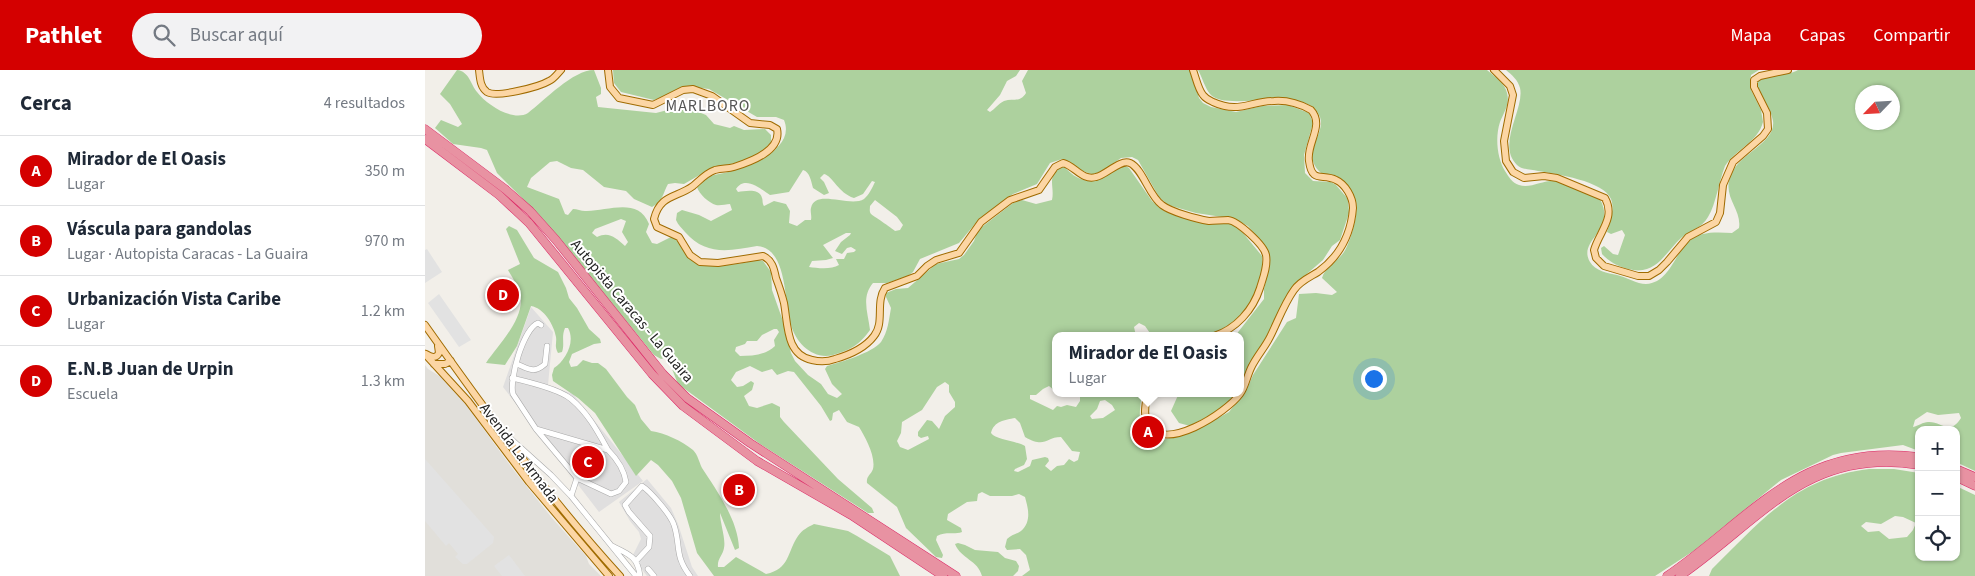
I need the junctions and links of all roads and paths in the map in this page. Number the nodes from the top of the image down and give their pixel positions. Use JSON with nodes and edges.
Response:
{"nodes":[{"id":1,"x":479,"y":70,"type":"edge"},
{"id":2,"x":561,"y":70,"type":"edge"},
{"id":3,"x":608,"y":70,"type":"edge"},
{"id":4,"x":1193,"y":70,"type":"edge"},
{"id":5,"x":1495,"y":70,"type":"edge"},
{"id":6,"x":1789,"y":70,"type":"edge"},
{"id":7,"x":425,"y":129,"type":"edge"},
{"id":8,"x":425,"y":139,"type":"edge"},
{"id":9,"x":425,"y":324,"type":"edge"},
{"id":10,"x":541,"y":326,"type":"dead end"},
{"id":11,"x":1222,"y":332,"type":"edge"},
{"id":12,"x":437,"y":342,"type":"junction"},
{"id":13,"x":547,"y":346,"type":"dead end"},
{"id":14,"x":425,"y":354,"type":"edge"},
{"id":15,"x":451,"y":361,"type":"junction"},
{"id":16,"x":434,"y":364,"type":"junction"},
{"id":17,"x":517,"y":364,"type":"junction"},
{"id":18,"x":513,"y":378,"type":"junction"},
{"id":19,"x":1244,"y":388,"type":"edge"},
{"id":20,"x":1147,"y":397,"type":"edge"},
{"id":21,"x":1237,"y":397,"type":"edge"},
{"id":22,"x":536,"y":428,"type":"junction"},
{"id":23,"x":501,"y":431,"type":"junction"},
{"id":24,"x":608,"y":450,"type":"junction"},
{"id":25,"x":1915,"y":457,"type":"edge"},
{"id":26,"x":1915,"y":464,"type":"edge"},
{"id":27,"x":1960,"y":471,"type":"edge"},
{"id":28,"x":577,"y":478,"type":"junction"},
{"id":29,"x":1975,"y":478,"type":"edge"},
{"id":30,"x":1960,"y":479,"type":"edge"},
{"id":31,"x":1975,"y":486,"type":"edge"},
{"id":32,"x":571,"y":496,"type":"junction"},
{"id":33,"x":609,"y":544,"type":"junction"},
{"id":34,"x":636,"y":561,"type":"junction"},
{"id":35,"x":648,"y":569,"type":"dead end"},
{"id":36,"x":609,"y":576,"type":"edge"},
{"id":37,"x":620,"y":576,"type":"edge"},
{"id":38,"x":636,"y":576,"type":"edge"},
{"id":39,"x":640,"y":576,"type":"edge"},
{"id":40,"x":653,"y":576,"type":"edge"},
{"id":41,"x":690,"y":576,"type":"edge"},
{"id":42,"x":943,"y":576,"type":"edge"},
{"id":43,"x":956,"y":576,"type":"edge"},
{"id":44,"x":1667,"y":576,"type":"edge"},
{"id":45,"x":1680,"y":576,"type":"edge"}],
"edges":[{"from":1,"to":2,"type":"main road"},
{"from":3,"to":11,"type":"main road"},
{"from":4,"to":19,"type":"main road"},
{"from":5,"to":6,"type":"main road"},
{"from":7,"to":43,"type":"highway","name":"Autopista Caracas - La Guaira"},
{"from":8,"to":42,"type":"highway","name":"Autopista Caracas - La Guaira"},
{"from":9,"to":12,"type":"main road","name":"Avenida La Armada"},
{"from":10,"to":17,"type":"street"},
{"from":12,"to":14,"type":"main road"},
{"from":12,"to":15,"type":"main road","name":"Avenida La Armada"},
{"from":13,"to":17,"type":"street"},
{"from":14,"to":16,"type":"main road","name":"Avenida La Armada"},
{"from":15,"to":16,"type":"main road"},
{"from":15,"to":23,"type":"main road","name":"Avenida La Armada"},
{"from":16,"to":36,"type":"main road","name":"Avenida La Armada"},
{"from":17,"to":18,"type":"street"},
{"from":18,"to":22,"type":"street"},
{"from":18,"to":24,"type":"street"},
{"from":20,"to":21,"type":"main road"},
{"from":22,"to":24,"type":"street"},
{"from":22,"to":28,"type":"street"},
{"from":23,"to":32,"type":"street"},
{"from":23,"to":37,"type":"main road","name":"Avenida La Armada"},
{"from":24,"to":28,"type":"street"},
{"from":25,"to":44,"type":"highway"},
{"from":26,"to":45,"type":"highway"},
{"from":27,"to":29,"type":"highway"},
{"from":28,"to":32,"type":"street"},
{"from":30,"to":31,"type":"highway"},
{"from":32,"to":33,"type":"street"},
{"from":33,"to":34,"type":"street"},
{"from":33,"to":38,"type":"street"},
{"from":34,"to":39,"type":"street"},
{"from":34,"to":41,"type":"street"},
{"from":35,"to":40,"type":"street"}]}
